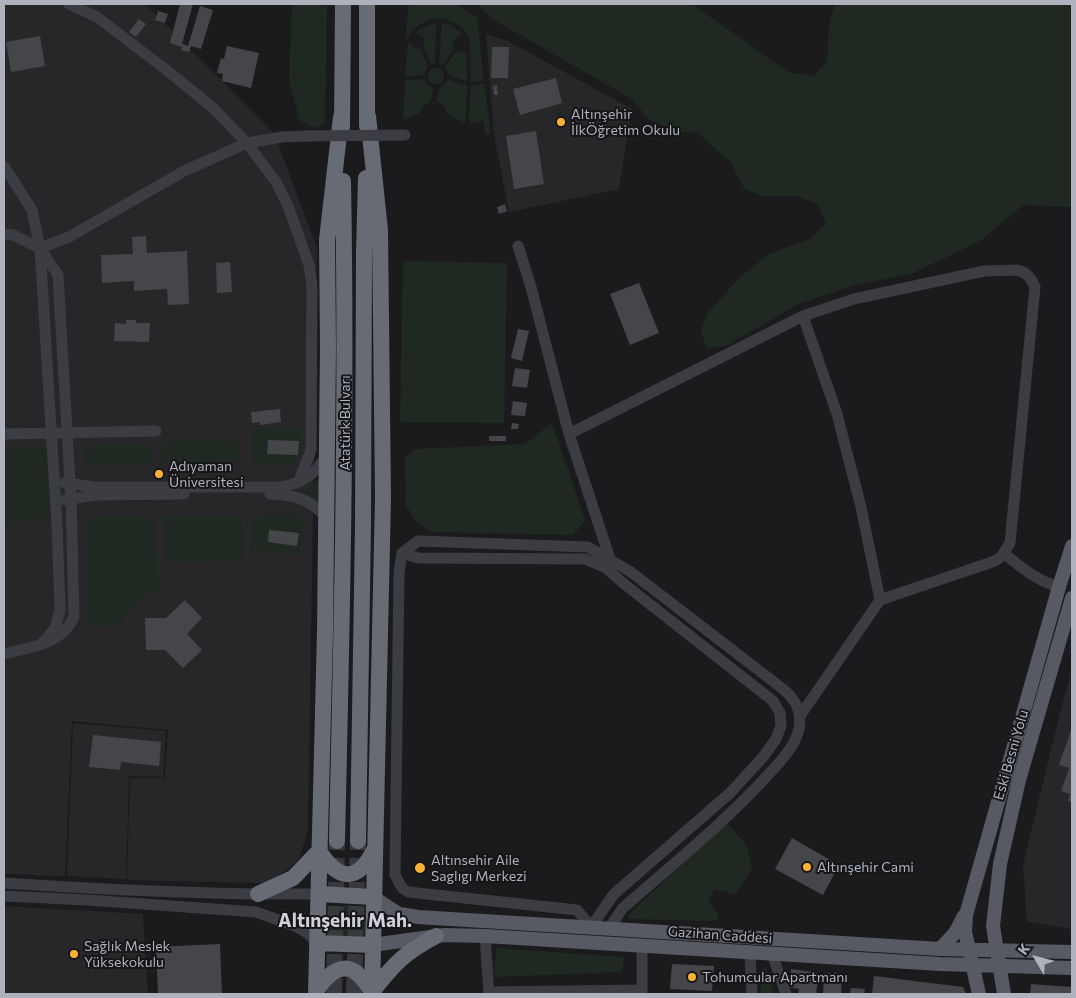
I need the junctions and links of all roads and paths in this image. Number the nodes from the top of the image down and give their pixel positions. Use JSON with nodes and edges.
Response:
{"nodes":[{"id":1,"x":69,"y":4,"type":"edge"},
{"id":2,"x":343,"y":4,"type":"edge"},
{"id":3,"x":367,"y":4,"type":"edge"},
{"id":4,"x":368,"y":116,"type":"junction"},
{"id":5,"x":342,"y":117,"type":"junction"},
{"id":6,"x":404,"y":135,"type":"dead end"},
{"id":7,"x":248,"y":143,"type":"junction"},
{"id":8,"x":4,"y":166,"type":"edge"},
{"id":9,"x":4,"y":234,"type":"edge"},
{"id":10,"x":518,"y":246,"type":"dead end"},
{"id":11,"x":40,"y":248,"type":"junction"},
{"id":12,"x":803,"y":316,"type":"junction"},
{"id":13,"x":156,"y":431,"type":"dead end"},
{"id":14,"x":52,"y":432,"type":"junction"},
{"id":15,"x":67,"y":432,"type":"junction"},
{"id":16,"x":4,"y":434,"type":"edge"},
{"id":17,"x":568,"y":434,"type":"junction"},
{"id":18,"x":326,"y":457,"type":"junction"},
{"id":19,"x":299,"y":482,"type":"junction"},
{"id":20,"x":70,"y":483,"type":"junction"},
{"id":21,"x":55,"y":484,"type":"junction"},
{"id":22,"x":71,"y":499,"type":"junction"},
{"id":23,"x":56,"y":500,"type":"junction"},
{"id":24,"x":326,"y":518,"type":"junction"},
{"id":25,"x":1072,"y":546,"type":"edge"},
{"id":26,"x":402,"y":553,"type":"junction"},
{"id":27,"x":1004,"y":553,"type":"junction"},
{"id":28,"x":608,"y":564,"type":"junction"},
{"id":29,"x":1059,"y":587,"type":"junction"},
{"id":30,"x":1072,"y":598,"type":"edge"},
{"id":31,"x":880,"y":600,"type":"junction"},
{"id":32,"x":41,"y":644,"type":"junction"},
{"id":33,"x":4,"y":654,"type":"edge"},
{"id":34,"x":800,"y":716,"type":"junction"},
{"id":35,"x":337,"y":841,"type":"tunnel mouth"},
{"id":36,"x":358,"y":841,"type":"tunnel mouth"},
{"id":37,"x":375,"y":848,"type":"junction"},
{"id":38,"x":319,"y":851,"type":"junction"},
{"id":39,"x":4,"y":883,"type":"edge"},
{"id":40,"x":258,"y":894,"type":"junction"},
{"id":41,"x":318,"y":894,"type":"junction"},
{"id":42,"x":4,"y":896,"type":"edge"},
{"id":43,"x":373,"y":897,"type":"junction"},
{"id":44,"x":968,"y":906,"type":"junction"},
{"id":45,"x":591,"y":927,"type":"junction"},
{"id":46,"x":609,"y":928,"type":"junction"},
{"id":47,"x":436,"y":936,"type":"junction"},
{"id":48,"x":485,"y":936,"type":"junction"},
{"id":49,"x":318,"y":942,"type":"junction"},
{"id":50,"x":372,"y":945,"type":"junction"},
{"id":51,"x":642,"y":947,"type":"junction"},
{"id":52,"x":940,"y":948,"type":"junction"},
{"id":53,"x":968,"y":949,"type":"junction"},
{"id":54,"x":996,"y":950,"type":"junction"},
{"id":55,"x":1072,"y":952,"type":"edge"},
{"id":56,"x":750,"y":953,"type":"junction"},
{"id":57,"x":772,"y":954,"type":"junction"},
{"id":58,"x":972,"y":965,"type":"junction"},
{"id":59,"x":998,"y":965,"type":"junction"},
{"id":60,"x":1072,"y":968,"type":"edge"},
{"id":61,"x":642,"y":992,"type":"edge"},
{"id":62,"x":316,"y":993,"type":"edge"},
{"id":63,"x":372,"y":993,"type":"edge"},
{"id":64,"x":489,"y":993,"type":"edge"},
{"id":65,"x":752,"y":994,"type":"edge"},
{"id":66,"x":786,"y":994,"type":"edge"},
{"id":67,"x":979,"y":994,"type":"edge"},
{"id":68,"x":1004,"y":994,"type":"edge"}],
"edges":[{"from":1,"to":7,"type":"street"},
{"from":2,"to":5,"type":"highway","name":"Atatürk Bulvarı"},
{"from":3,"to":4,"type":"highway","name":"Atatürk Bulvarı"},
{"from":4,"to":36,"type":"highway","name":"Atatürk Bulvarı"},
{"from":4,"to":37,"type":"highway"},
{"from":5,"to":18,"type":"highway"},
{"from":5,"to":35,"type":"highway","name":"Atatürk Bulvarı"},
{"from":6,"to":7,"type":"street","bridge":true},
{"from":7,"to":11,"type":"street"},
{"from":7,"to":19,"type":"street"},
{"from":8,"to":11,"type":"street"},
{"from":9,"to":11,"type":"street"},
{"from":10,"to":17,"type":"street"},
{"from":11,"to":14,"type":"street"},
{"from":11,"to":15,"type":"street"},
{"from":12,"to":17,"type":"street"},
{"from":12,"to":27,"type":"street"},
{"from":12,"to":31,"type":"street"},
{"from":13,"to":15,"type":"street"},
{"from":14,"to":15,"type":"street"},
{"from":14,"to":16,"type":"street"},
{"from":14,"to":21,"type":"street"},
{"from":15,"to":20,"type":"street"},
{"from":17,"to":28,"type":"street"},
{"from":18,"to":19,"type":"street"},
{"from":18,"to":24,"type":"highway"},
{"from":19,"to":20,"type":"street"},
{"from":20,"to":21,"type":"street"},
{"from":20,"to":22,"type":"street"},
{"from":21,"to":23,"type":"street"},
{"from":22,"to":23,"type":"street"},
{"from":22,"to":24,"type":"street"},
{"from":22,"to":32,"type":"street"},
{"from":23,"to":32,"type":"street"},
{"from":24,"to":38,"type":"highway"},
{"from":25,"to":29,"type":"main road","name":"Eski Besni Yolu"},
{"from":26,"to":28,"type":"street"},
{"from":26,"to":28,"type":"street"},
{"from":26,"to":45,"type":"street"},
{"from":27,"to":29,"type":"street"},
{"from":27,"to":31,"type":"street"},
{"from":28,"to":34,"type":"street"},
{"from":28,"to":45,"type":"street"},
{"from":29,"to":44,"type":"main road","name":"Eski Besni Yolu"},
{"from":30,"to":54,"type":"main road","name":"Eski Besni Yolu"},
{"from":31,"to":34,"type":"street"},
{"from":32,"to":33,"type":"street"},
{"from":34,"to":46,"type":"street"},
{"from":37,"to":38,"type":"highway"},
{"from":37,"to":43,"type":"highway"},
{"from":38,"to":40,"type":"highway"},
{"from":38,"to":41,"type":"highway"},
{"from":39,"to":40,"type":"street"},
{"from":40,"to":41,"type":"street"},
{"from":41,"to":43,"type":"highway"},
{"from":41,"to":49,"type":"highway"},
{"from":42,"to":49,"type":"street"},
{"from":43,"to":45,"type":"main road","name":"Gazihan Caddesi"},
{"from":43,"to":50,"type":"highway"},
{"from":44,"to":52,"type":"main road"},
{"from":44,"to":53,"type":"main road","name":"Eski Besni Yolu"},
{"from":45,"to":46,"type":"main road","name":"Gazihan Caddesi"},
{"from":46,"to":52,"type":"main road","name":"Gazihan Caddesi"},
{"from":47,"to":48,"type":"main road","name":"Gazihan Caddesi"},
{"from":47,"to":50,"type":"main road","name":"Gazihan Caddesi"},
{"from":47,"to":63,"type":"highway"},
{"from":48,"to":51,"type":"main road","name":"Gazihan Caddesi"},
{"from":48,"to":64,"type":"street"},
{"from":49,"to":50,"type":"highway"},
{"from":49,"to":62,"type":"highway"},
{"from":50,"to":63,"type":"highway"},
{"from":51,"to":56,"type":"main road","name":"Gazihan Caddesi"},
{"from":51,"to":61,"type":"street"},
{"from":52,"to":53,"type":"main road","name":"Gazihan Caddesi"},
{"from":53,"to":54,"type":"main road","name":"Gazihan Caddesi"},
{"from":53,"to":58,"type":"main road","name":"Eski Besni Yolu"},
{"from":54,"to":55,"type":"main road","name":"Gazihan Caddesi"},
{"from":54,"to":59,"type":"main road","name":"Eski Besni Yolu"},
{"from":56,"to":57,"type":"main road","name":"Gazihan Caddesi"},
{"from":56,"to":65,"type":"street"},
{"from":57,"to":58,"type":"main road","name":"Gazihan Caddesi"},
{"from":57,"to":66,"type":"street"},
{"from":58,"to":59,"type":"main road","name":"Gazihan Caddesi"},
{"from":58,"to":67,"type":"main road","name":"Eski Besni Yolu"},
{"from":59,"to":60,"type":"main road","name":"Gazihan Caddesi"},
{"from":59,"to":68,"type":"main road","name":"Eski Besni Yolu"},
{"from":61,"to":64,"type":"street"},
{"from":62,"to":63,"type":"highway"}]}
